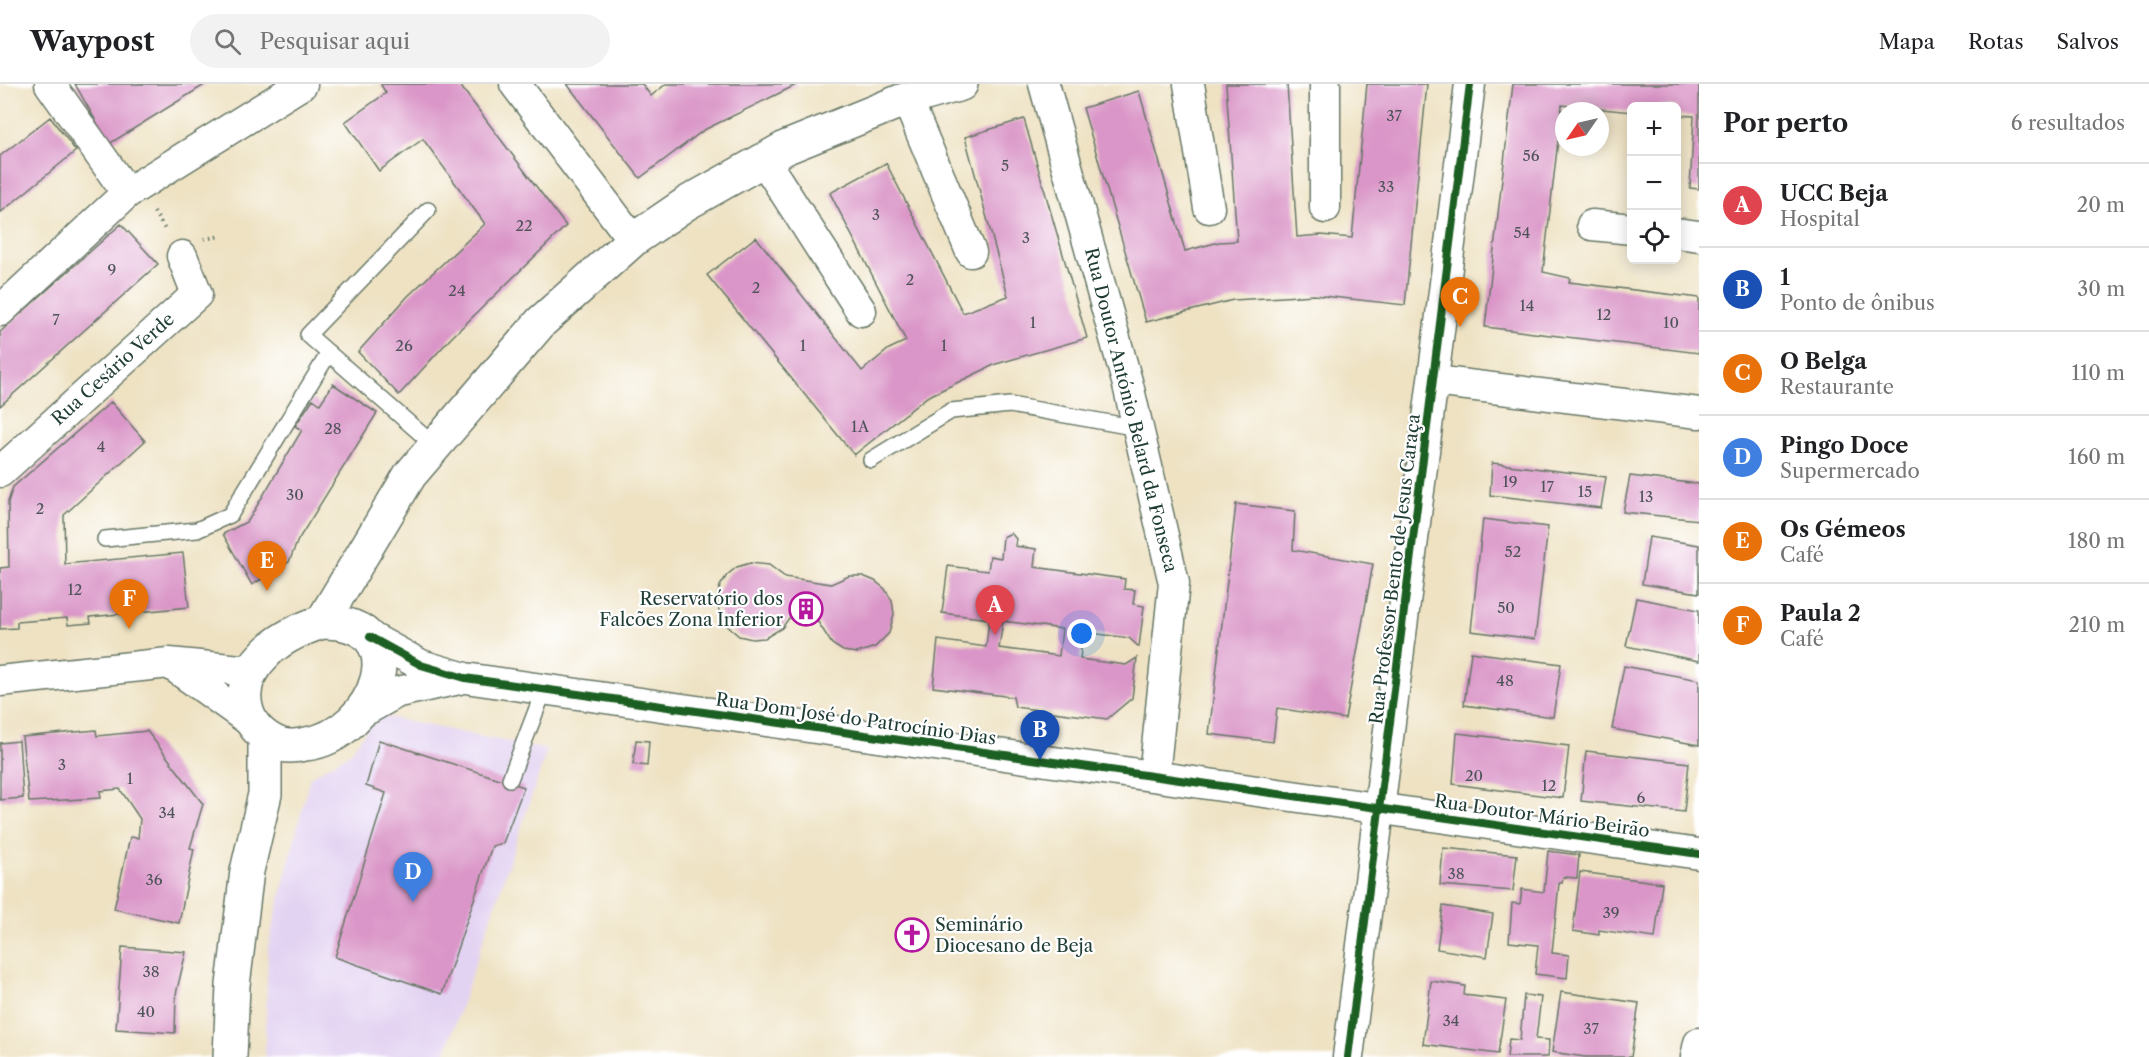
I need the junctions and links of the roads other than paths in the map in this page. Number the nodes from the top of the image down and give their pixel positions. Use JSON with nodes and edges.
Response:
{"nodes":[{"id":1,"x":50,"y":84,"type":"edge"},
{"id":2,"x":302,"y":84,"type":"edge"},
{"id":3,"x":515,"y":84,"type":"edge"},
{"id":4,"x":961,"y":84,"type":"edge"},
{"id":5,"x":1044,"y":84,"type":"edge"},
{"id":6,"x":1189,"y":84,"type":"edge"},
{"id":7,"x":1326,"y":84,"type":"edge"},
{"id":8,"x":1470,"y":84,"type":"edge"},
{"id":9,"x":907,"y":99,"type":"junction"},
{"id":10,"x":764,"y":160,"type":"junction"},
{"id":11,"x":127,"y":193,"type":"junction"},
{"id":12,"x":1209,"y":208,"type":"dead end"},
{"id":13,"x":1326,"y":208,"type":"dead end"},
{"id":14,"x":428,"y":210,"type":"dead end"},
{"id":15,"x":1592,"y":225,"type":"dead end"},
{"id":16,"x":1627,"y":228,"type":"edge"},
{"id":17,"x":1681,"y":234,"type":"edge"},
{"id":18,"x":1699,"y":236,"type":"edge"},
{"id":19,"x":633,"y":240,"type":"junction"},
{"id":20,"x":971,"y":252,"type":"dead end"},
{"id":21,"x":182,"y":256,"type":"dead end"},
{"id":22,"x":861,"y":310,"type":"dead end"},
{"id":23,"x":0,"y":311,"type":"edge"},
{"id":24,"x":329,"y":353,"type":"junction"},
{"id":25,"x":1434,"y":381,"type":"junction"},
{"id":26,"x":1699,"y":413,"type":"edge"},
{"id":27,"x":1138,"y":428,"type":"junction"},
{"id":28,"x":435,"y":446,"type":"junction"},
{"id":29,"x":871,"y":460,"type":"dead end"},
{"id":30,"x":0,"y":472,"type":"edge"},
{"id":31,"x":105,"y":539,"type":"dead end"},
{"id":32,"x":365,"y":545,"type":"junction"},
{"id":33,"x":321,"y":622,"type":"junction"},
{"id":34,"x":364,"y":632,"type":"junction"},
{"id":35,"x":169,"y":663,"type":"junction"},
{"id":36,"x":251,"y":671,"type":"junction"},
{"id":37,"x":465,"y":678,"type":"junction"},
{"id":38,"x":0,"y":681,"type":"edge"},
{"id":39,"x":544,"y":690,"type":"junction"},
{"id":40,"x":359,"y":714,"type":"junction"},
{"id":41,"x":258,"y":730,"type":"junction"},
{"id":42,"x":302,"y":745,"type":"junction"},
{"id":43,"x":1154,"y":776,"type":"junction"},
{"id":44,"x":510,"y":779,"type":"dead end"},
{"id":45,"x":265,"y":794,"type":"junction"},
{"id":46,"x":1381,"y":808,"type":"junction"},
{"id":47,"x":1699,"y":854,"type":"edge"},
{"id":48,"x":1699,"y":1043,"type":"edge"},
{"id":49,"x":230,"y":1057,"type":"edge"},
{"id":50,"x":1348,"y":1057,"type":"edge"},
{"id":51,"x":1696,"y":1057,"type":"edge"}],
"edges":[{"from":1,"to":11,"type":"street"},
{"from":2,"to":11,"type":"street"},
{"from":3,"to":19,"type":"street"},
{"from":4,"to":9,"type":"main road"},
{"from":5,"to":27,"type":"street","name":"Rua Doutor António Belard da Fonseca"},
{"from":6,"to":12,"type":"street"},
{"from":7,"to":13,"type":"street"},
{"from":8,"to":25,"type":"street","name":"Rua Professor Bento de Jesus Caraça"},
{"from":9,"to":10,"type":"main road"},
{"from":9,"to":20,"type":"street"},
{"from":10,"to":19,"type":"main road"},
{"from":10,"to":22,"type":"street"},
{"from":11,"to":23,"type":"street"},
{"from":14,"to":24,"type":"lane"},
{"from":15,"to":16,"type":"street"},
{"from":17,"to":18,"type":"street"},
{"from":19,"to":28,"type":"main road"},
{"from":21,"to":30,"type":"street","name":"Rua Cesário Verde"},
{"from":24,"to":28,"type":"lane"},
{"from":24,"to":31,"type":"lane"},
{"from":25,"to":26,"type":"street"},
{"from":25,"to":46,"type":"street","name":"Rua Professor Bento de Jesus Caraça"},
{"from":27,"to":29,"type":"lane"},
{"from":27,"to":43,"type":"street","name":"Rua Doutor António Belard da Fonseca"},
{"from":28,"to":32,"type":"main road"},
{"from":32,"to":33,"type":"main road"},
{"from":32,"to":34,"type":"main road"},
{"from":33,"to":34,"type":"main road"},
{"from":33,"to":36,"type":"main road"},
{"from":34,"to":37,"type":"street","name":"Rua Dom José do Patrocínio Dias"},
{"from":34,"to":40,"type":"main road"},
{"from":35,"to":36,"type":"street"},
{"from":35,"to":38,"type":"street"},
{"from":35,"to":41,"type":"street"},
{"from":36,"to":41,"type":"main road"},
{"from":37,"to":39,"type":"street","name":"Rua Dom José do Patrocínio Dias"},
{"from":37,"to":40,"type":"street","name":"Rua Dom José do Patrocínio Dias"},
{"from":39,"to":43,"type":"street","name":"Rua Dom José do Patrocínio Dias"},
{"from":39,"to":44,"type":"lane"},
{"from":40,"to":42,"type":"main road"},
{"from":41,"to":42,"type":"main road"},
{"from":41,"to":45,"type":"main road"},
{"from":42,"to":45,"type":"main road"},
{"from":43,"to":46,"type":"street","name":"Rua Dom José do Patrocínio Dias"},
{"from":45,"to":49,"type":"main road"},
{"from":46,"to":47,"type":"street","name":"Rua Doutor Mário Beirão"},
{"from":46,"to":50,"type":"street","name":"Rua Professor Bento de Jesus Caraça"},
{"from":48,"to":51,"type":"street"}]}
